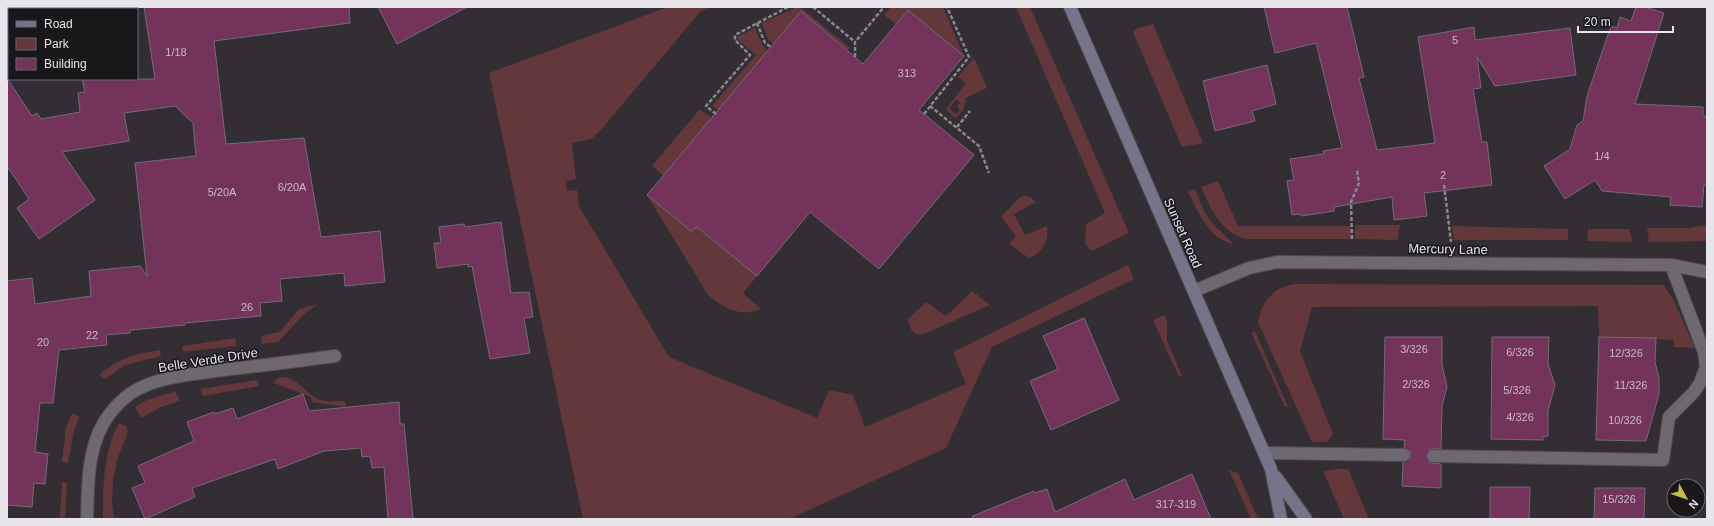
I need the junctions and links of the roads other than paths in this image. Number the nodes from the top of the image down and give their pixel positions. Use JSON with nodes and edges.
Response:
{"nodes":[{"id":1,"x":1070,"y":7,"type":"edge"},
{"id":2,"x":1671,"y":265,"type":"junction"},
{"id":3,"x":1707,"y":272,"type":"edge"},
{"id":4,"x":1194,"y":291,"type":"junction"},
{"id":5,"x":335,"y":356,"type":"dead end"},
{"id":6,"x":1264,"y":453,"type":"junction"},
{"id":7,"x":1404,"y":455,"type":"dead end"},
{"id":8,"x":1432,"y":456,"type":"dead end"},
{"id":9,"x":1271,"y":469,"type":"junction"},
{"id":10,"x":87,"y":519,"type":"edge"},
{"id":11,"x":1281,"y":519,"type":"edge"},
{"id":12,"x":1306,"y":519,"type":"edge"}],
"edges":[{"from":1,"to":4,"type":"main road","name":"Sunset Road"},
{"from":2,"to":3,"type":"street","name":"Mercury Lane"},
{"from":2,"to":4,"type":"street","name":"Mercury Lane"},
{"from":2,"to":8,"type":"street"},
{"from":4,"to":6,"type":"main road","name":"Sunset Road"},
{"from":5,"to":10,"type":"street","name":"Belle Verde Drive"},
{"from":6,"to":7,"type":"street"},
{"from":6,"to":9,"type":"main road","name":"Sunset Road"},
{"from":9,"to":11,"type":"main road","name":"Sunset Road"},
{"from":9,"to":12,"type":"main road","name":"Sunset Road"}]}
